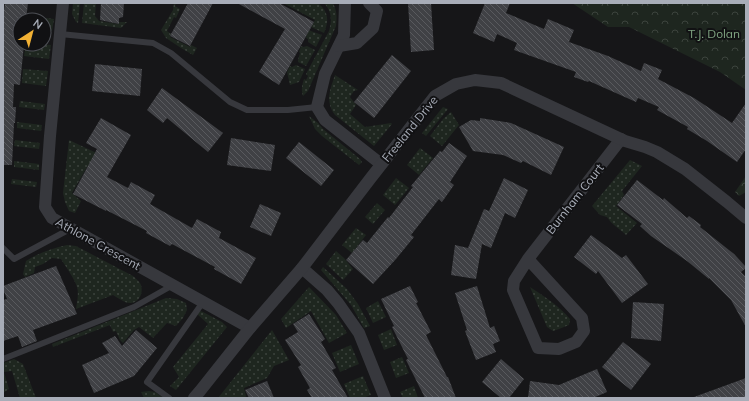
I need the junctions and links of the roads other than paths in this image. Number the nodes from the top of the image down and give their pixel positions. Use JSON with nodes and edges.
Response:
{"nodes":[{"id":1,"x":63,"y":3,"type":"edge"},
{"id":2,"x":345,"y":3,"type":"edge"},
{"id":3,"x":369,"y":3,"type":"edge"},
{"id":4,"x":60,"y":34,"type":"junction"},
{"id":5,"x":339,"y":46,"type":"junction"},
{"id":6,"x":317,"y":107,"type":"junction"},
{"id":7,"x":621,"y":139,"type":"junction"},
{"id":8,"x":381,"y":164,"type":"junction"},
{"id":9,"x":746,"y":218,"type":"edge"},
{"id":10,"x":70,"y":229,"type":"junction"},
{"id":11,"x":3,"y":248,"type":"edge"},
{"id":12,"x":528,"y":259,"type":"junction"},
{"id":13,"x":302,"y":268,"type":"junction"},
{"id":14,"x":173,"y":286,"type":"junction"},
{"id":15,"x":203,"y":302,"type":"junction"},
{"id":16,"x":250,"y":328,"type":"junction"},
{"id":17,"x":3,"y":359,"type":"edge"},
{"id":18,"x":199,"y":396,"type":"edge"},
{"id":19,"x":169,"y":398,"type":"edge"},
{"id":20,"x":386,"y":398,"type":"edge"}],
"edges":[{"from":1,"to":4,"type":"street","name":"Athlone Crescent"},
{"from":2,"to":5,"type":"street"},
{"from":3,"to":5,"type":"street"},
{"from":4,"to":6,"type":"lane"},
{"from":4,"to":10,"type":"street","name":"Athlone Crescent"},
{"from":5,"to":6,"type":"street"},
{"from":6,"to":8,"type":"street"},
{"from":7,"to":8,"type":"street","name":"Freeland Drive"},
{"from":7,"to":9,"type":"street","name":"Freeland Drive"},
{"from":7,"to":12,"type":"street","name":"Burnham Court"},
{"from":8,"to":13,"type":"street","name":"Freeland Drive"},
{"from":10,"to":11,"type":"lane"},
{"from":10,"to":14,"type":"street","name":"Athlone Crescent"},
{"from":12,"to":12,"type":"street","name":"Burnham Court"},
{"from":13,"to":16,"type":"street","name":"Freeland Drive"},
{"from":13,"to":20,"type":"street"},
{"from":14,"to":15,"type":"street","name":"Athlone Crescent"},
{"from":14,"to":17,"type":"lane"},
{"from":15,"to":16,"type":"street","name":"Athlone Crescent"},
{"from":15,"to":19,"type":"lane"},
{"from":16,"to":18,"type":"street","name":"Freeland Drive"}]}
